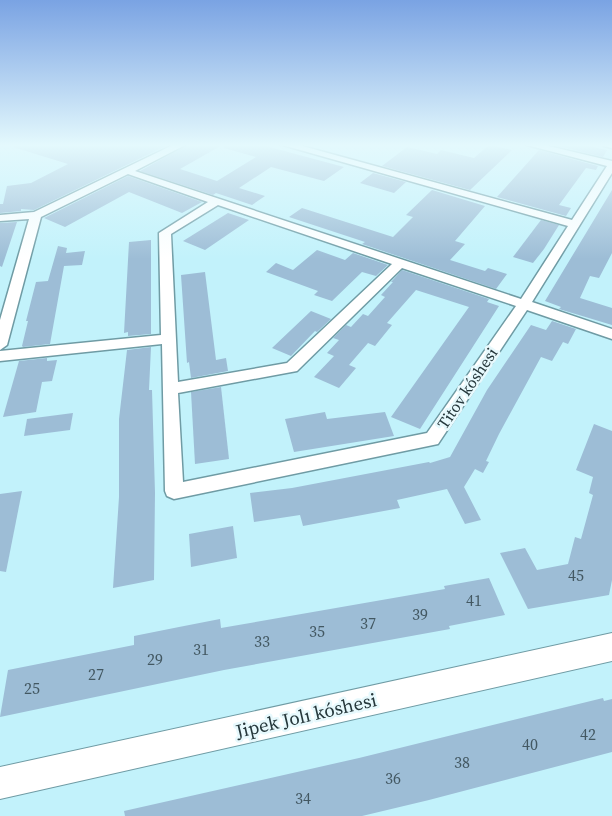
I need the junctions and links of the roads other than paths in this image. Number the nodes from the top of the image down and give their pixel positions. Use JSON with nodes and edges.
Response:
{"nodes":[{"id":1,"x":104,"y":182,"type":"edge"},
{"id":2,"x":160,"y":182,"type":"edge"},
{"id":3,"x":422,"y":182,"type":"edge"},
{"id":4,"x":601,"y":182,"type":"edge"},
{"id":5,"x":217,"y":201,"type":"junction"},
{"id":6,"x":36,"y":215,"type":"junction"},
{"id":7,"x":0,"y":218,"type":"edge"},
{"id":8,"x":575,"y":224,"type":"junction"},
{"id":9,"x":400,"y":263,"type":"junction"},
{"id":10,"x":524,"y":304,"type":"junction"},
{"id":11,"x":612,"y":334,"type":"edge"},
{"id":12,"x":167,"y":339,"type":"junction"},
{"id":13,"x":0,"y":345,"type":"edge"},
{"id":14,"x":0,"y":356,"type":"edge"},
{"id":15,"x":169,"y":388,"type":"junction"},
{"id":16,"x":612,"y":647,"type":"edge"},
{"id":17,"x":0,"y":783,"type":"edge"}],
"edges":[{"from":1,"to":6,"type":"street"},
{"from":2,"to":5,"type":"street"},
{"from":3,"to":8,"type":"street"},
{"from":4,"to":8,"type":"street","name":"Titov kóshesi"},
{"from":5,"to":9,"type":"street"},
{"from":5,"to":12,"type":"street"},
{"from":6,"to":7,"type":"street"},
{"from":6,"to":13,"type":"street"},
{"from":8,"to":10,"type":"street","name":"Titov kóshesi"},
{"from":9,"to":10,"type":"street"},
{"from":9,"to":15,"type":"street"},
{"from":10,"to":11,"type":"street"},
{"from":10,"to":15,"type":"street","name":"Titov kóshesi"},
{"from":12,"to":14,"type":"street"},
{"from":12,"to":15,"type":"street"},
{"from":16,"to":17,"type":"street","name":"Jipek Jolı kóshesi"}]}
